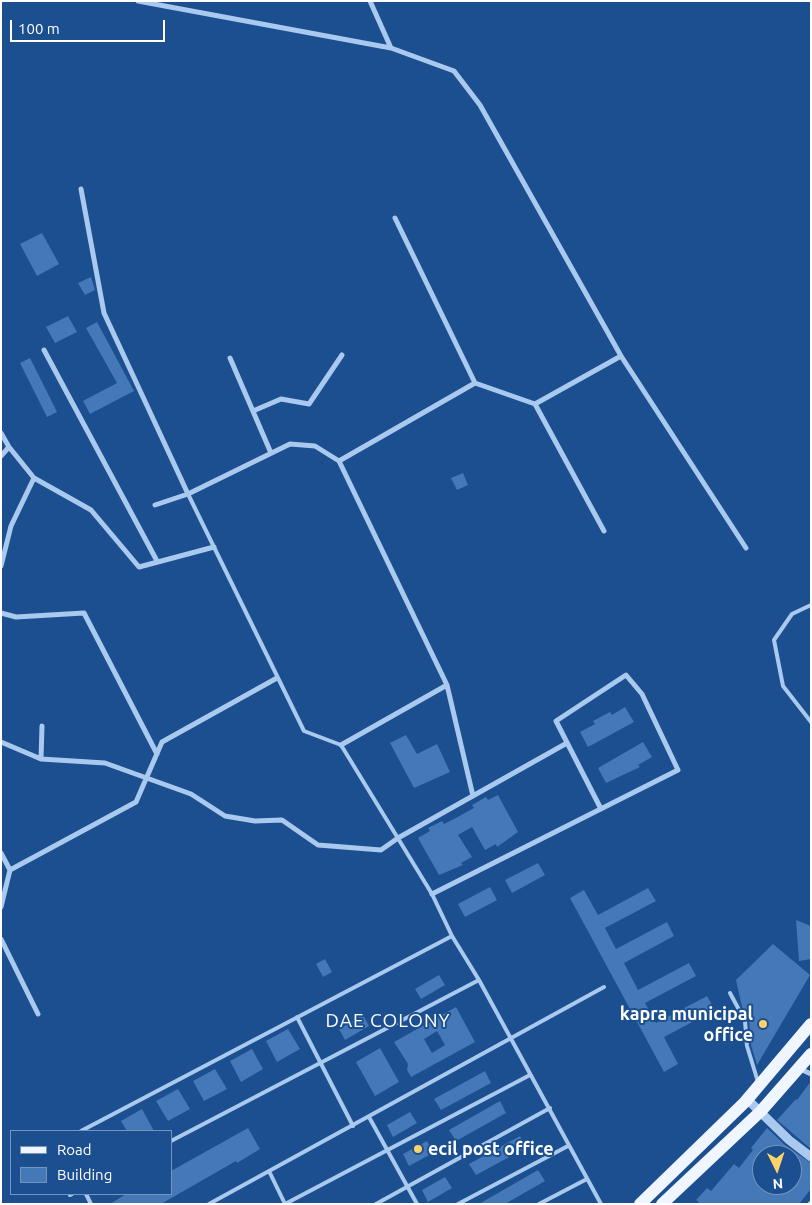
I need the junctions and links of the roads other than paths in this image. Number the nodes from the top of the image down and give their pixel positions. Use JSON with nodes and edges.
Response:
{"nodes":[{"id":1,"x":138,"y":1,"type":"edge"},
{"id":2,"x":370,"y":1,"type":"edge"},
{"id":3,"x":391,"y":48,"type":"junction"},
{"id":4,"x":81,"y":188,"type":"dead end"},
{"id":5,"x":395,"y":218,"type":"dead end"},
{"id":6,"x":44,"y":350,"type":"dead end"},
{"id":7,"x":342,"y":355,"type":"dead end"},
{"id":8,"x":621,"y":356,"type":"junction"},
{"id":9,"x":230,"y":358,"type":"dead end"},
{"id":10,"x":475,"y":383,"type":"junction"},
{"id":11,"x":535,"y":404,"type":"junction"},
{"id":12,"x":253,"y":411,"type":"junction"},
{"id":13,"x":1,"y":432,"type":"edge"},
{"id":14,"x":9,"y":447,"type":"junction"},
{"id":15,"x":271,"y":453,"type":"junction"},
{"id":16,"x":1,"y":456,"type":"edge"},
{"id":17,"x":339,"y":461,"type":"junction"},
{"id":18,"x":34,"y":478,"type":"junction"},
{"id":19,"x":188,"y":494,"type":"junction"},
{"id":20,"x":155,"y":506,"type":"dead end"},
{"id":21,"x":604,"y":530,"type":"dead end"},
{"id":22,"x":214,"y":547,"type":"junction"},
{"id":23,"x":746,"y":548,"type":"dead end"},
{"id":24,"x":157,"y":561,"type":"junction"},
{"id":25,"x":1,"y":566,"type":"edge"},
{"id":26,"x":811,"y":605,"type":"edge"},
{"id":27,"x":1,"y":613,"type":"edge"},
{"id":28,"x":277,"y":678,"type":"junction"},
{"id":29,"x":447,"y":685,"type":"junction"},
{"id":30,"x":811,"y":722,"type":"edge"},
{"id":31,"x":42,"y":726,"type":"dead end"},
{"id":32,"x":1,"y":742,"type":"edge"},
{"id":33,"x":567,"y":743,"type":"junction"},
{"id":34,"x":341,"y":745,"type":"junction"},
{"id":35,"x":157,"y":754,"type":"junction"},
{"id":36,"x":41,"y":759,"type":"junction"},
{"id":37,"x":146,"y":778,"type":"junction"},
{"id":38,"x":473,"y":796,"type":"junction"},
{"id":39,"x":601,"y":809,"type":"junction"},
{"id":40,"x":398,"y":838,"type":"junction"},
{"id":41,"x":1,"y":853,"type":"edge"},
{"id":42,"x":10,"y":870,"type":"junction"},
{"id":43,"x":432,"y":894,"type":"junction"},
{"id":44,"x":1,"y":907,"type":"edge"},
{"id":45,"x":452,"y":936,"type":"junction"},
{"id":46,"x":1,"y":939,"type":"edge"},
{"id":47,"x":479,"y":980,"type":"junction"},
{"id":48,"x":604,"y":987,"type":"dead end"},
{"id":49,"x":730,"y":993,"type":"dead end"},
{"id":50,"x":38,"y":1014,"type":"dead end"},
{"id":51,"x":297,"y":1017,"type":"junction"},
{"id":52,"x":811,"y":1024,"type":"edge"},
{"id":53,"x":512,"y":1039,"type":"junction"},
{"id":54,"x":811,"y":1054,"type":"edge"},
{"id":55,"x":322,"y":1062,"type":"junction"},
{"id":56,"x":805,"y":1072,"type":"edge"},
{"id":57,"x":530,"y":1075,"type":"junction"},
{"id":58,"x":759,"y":1085,"type":"junction"},
{"id":59,"x":747,"y":1099,"type":"junction"},
{"id":60,"x":550,"y":1108,"type":"junction"},
{"id":61,"x":762,"y":1111,"type":"junction"},
{"id":62,"x":369,"y":1117,"type":"junction"},
{"id":63,"x":353,"y":1126,"type":"junction"},
{"id":64,"x":83,"y":1130,"type":"edge"},
{"id":65,"x":172,"y":1140,"type":"edge"},
{"id":66,"x":568,"y":1146,"type":"junction"},
{"id":67,"x":386,"y":1150,"type":"junction"},
{"id":68,"x":811,"y":1157,"type":"edge"},
{"id":69,"x":269,"y":1171,"type":"junction"},
{"id":70,"x":587,"y":1179,"type":"junction"},
{"id":71,"x":409,"y":1187,"type":"junction"},
{"id":72,"x":209,"y":1204,"type":"edge"},
{"id":73,"x":285,"y":1204,"type":"edge"},
{"id":74,"x":376,"y":1204,"type":"edge"},
{"id":75,"x":417,"y":1204,"type":"edge"},
{"id":76,"x":458,"y":1204,"type":"edge"},
{"id":77,"x":539,"y":1204,"type":"edge"},
{"id":78,"x":601,"y":1204,"type":"edge"},
{"id":79,"x":640,"y":1204,"type":"edge"},
{"id":80,"x":662,"y":1204,"type":"edge"}],
"edges":[{"from":1,"to":3,"type":"street"},
{"from":2,"to":3,"type":"street"},
{"from":3,"to":8,"type":"street"},
{"from":4,"to":19,"type":"street"},
{"from":5,"to":10,"type":"street"},
{"from":6,"to":24,"type":"street"},
{"from":7,"to":12,"type":"street"},
{"from":8,"to":11,"type":"street"},
{"from":8,"to":23,"type":"street"},
{"from":9,"to":12,"type":"street"},
{"from":10,"to":11,"type":"street"},
{"from":10,"to":17,"type":"street"},
{"from":11,"to":21,"type":"street"},
{"from":12,"to":15,"type":"street"},
{"from":13,"to":14,"type":"street"},
{"from":14,"to":16,"type":"street"},
{"from":14,"to":18,"type":"street"},
{"from":15,"to":17,"type":"street"},
{"from":15,"to":19,"type":"street"},
{"from":17,"to":29,"type":"street"},
{"from":18,"to":24,"type":"street"},
{"from":18,"to":25,"type":"street"},
{"from":19,"to":20,"type":"street"},
{"from":19,"to":22,"type":"lane"},
{"from":22,"to":24,"type":"street"},
{"from":22,"to":28,"type":"lane"},
{"from":26,"to":30,"type":"lane"},
{"from":27,"to":35,"type":"street"},
{"from":28,"to":34,"type":"lane"},
{"from":28,"to":35,"type":"street"},
{"from":29,"to":34,"type":"street"},
{"from":29,"to":38,"type":"street"},
{"from":31,"to":36,"type":"street"},
{"from":32,"to":36,"type":"street"},
{"from":33,"to":38,"type":"street"},
{"from":33,"to":39,"type":"street"},
{"from":33,"to":39,"type":"street"},
{"from":34,"to":40,"type":"lane"},
{"from":35,"to":37,"type":"street"},
{"from":36,"to":37,"type":"street"},
{"from":37,"to":40,"type":"street"},
{"from":37,"to":42,"type":"street"},
{"from":38,"to":40,"type":"street"},
{"from":39,"to":43,"type":"street"},
{"from":40,"to":43,"type":"lane"},
{"from":41,"to":42,"type":"street"},
{"from":42,"to":44,"type":"street"},
{"from":43,"to":45,"type":"lane"},
{"from":45,"to":47,"type":"lane"},
{"from":45,"to":51,"type":"lane"},
{"from":46,"to":50,"type":"street"},
{"from":47,"to":53,"type":"lane"},
{"from":47,"to":55,"type":"lane"},
{"from":48,"to":53,"type":"lane"},
{"from":49,"to":58,"type":"lane"},
{"from":51,"to":55,"type":"lane"},
{"from":51,"to":64,"type":"lane"},
{"from":52,"to":58,"type":"main road"},
{"from":53,"to":57,"type":"lane"},
{"from":53,"to":62,"type":"lane"},
{"from":54,"to":56,"type":"main road"},
{"from":55,"to":63,"type":"lane"},
{"from":55,"to":65,"type":"lane"},
{"from":56,"to":61,"type":"main road"},
{"from":57,"to":60,"type":"lane"},
{"from":57,"to":67,"type":"lane"},
{"from":58,"to":59,"type":"main road"},
{"from":59,"to":61,"type":"street"},
{"from":59,"to":79,"type":"main road"},
{"from":60,"to":66,"type":"lane"},
{"from":60,"to":71,"type":"lane"},
{"from":61,"to":68,"type":"street"},
{"from":61,"to":80,"type":"main road"},
{"from":62,"to":63,"type":"lane"},
{"from":62,"to":67,"type":"lane"},
{"from":63,"to":69,"type":"lane"},
{"from":66,"to":70,"type":"lane"},
{"from":66,"to":76,"type":"lane"},
{"from":67,"to":71,"type":"lane"},
{"from":67,"to":73,"type":"lane"},
{"from":69,"to":72,"type":"lane"},
{"from":69,"to":73,"type":"lane"},
{"from":70,"to":77,"type":"lane"},
{"from":70,"to":78,"type":"lane"},
{"from":71,"to":74,"type":"lane"},
{"from":71,"to":75,"type":"lane"}]}
